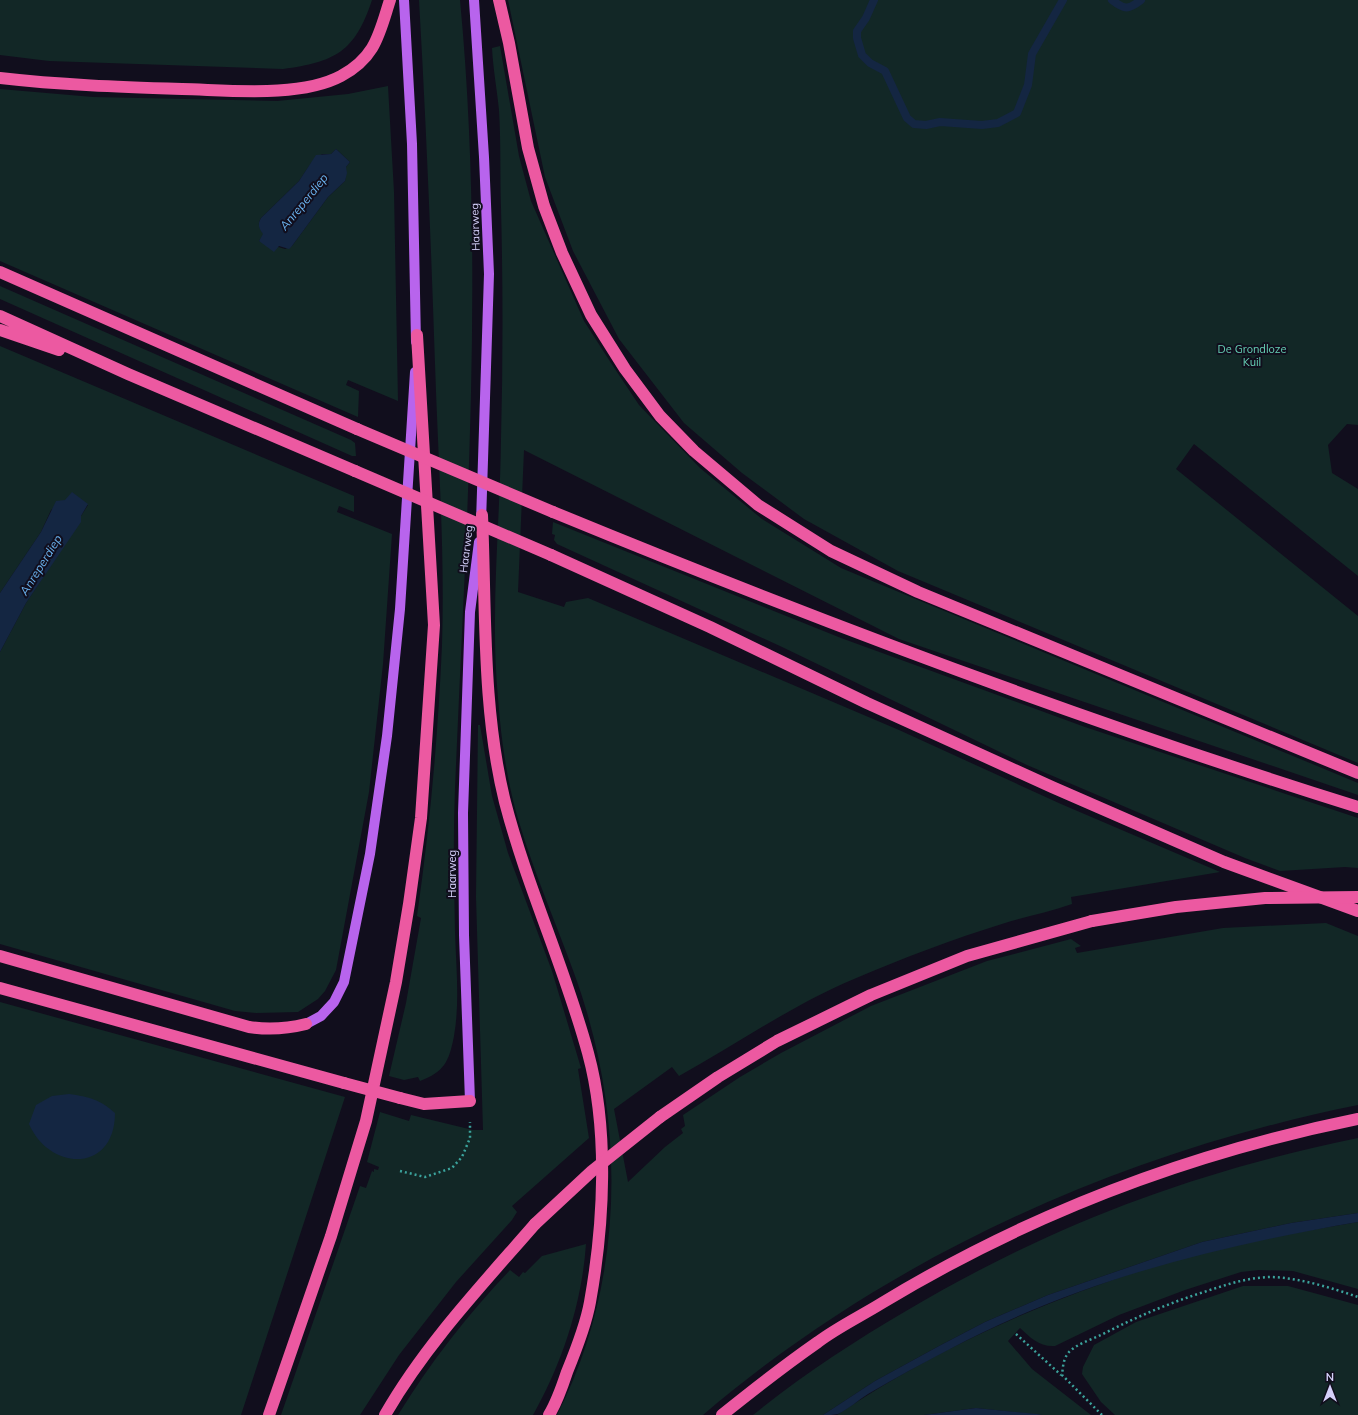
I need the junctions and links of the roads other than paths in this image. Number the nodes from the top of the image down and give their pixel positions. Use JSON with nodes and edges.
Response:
{"nodes":[{"id":1,"x":390,"y":0,"type":"edge"},
{"id":2,"x":404,"y":0,"type":"edge"},
{"id":3,"x":474,"y":0,"type":"edge"},
{"id":4,"x":499,"y":0,"type":"edge"},
{"id":5,"x":0,"y":78,"type":"edge"},
{"id":6,"x":0,"y":272,"type":"edge"},
{"id":7,"x":0,"y":316,"type":"edge"},
{"id":8,"x":0,"y":330,"type":"edge"},
{"id":9,"x":417,"y":335,"type":"junction"},
{"id":10,"x":128,"y":374,"type":"junction"},
{"id":11,"x":482,"y":515,"type":"junction"},
{"id":12,"x":1358,"y":773,"type":"edge"},
{"id":13,"x":1358,"y":807,"type":"edge"},
{"id":14,"x":1358,"y":897,"type":"edge"},
{"id":15,"x":1358,"y":912,"type":"edge"},
{"id":16,"x":0,"y":956,"type":"edge"},
{"id":17,"x":0,"y":988,"type":"edge"},
{"id":18,"x":306,"y":1024,"type":"joint"},
{"id":19,"x":470,"y":1101,"type":"joint"},
{"id":20,"x":1358,"y":1119,"type":"edge"},
{"id":21,"x":269,"y":1415,"type":"edge"},
{"id":22,"x":385,"y":1415,"type":"edge"},
{"id":23,"x":549,"y":1415,"type":"edge"},
{"id":24,"x":722,"y":1415,"type":"edge"}],
"edges":[{"from":1,"to":5,"type":"highway"},
{"from":2,"to":9,"type":"main road"},
{"from":3,"to":11,"type":"main road","name":"Haarweg"},
{"from":4,"to":12,"type":"highway"},
{"from":6,"to":13,"type":"highway","bridge":true},
{"from":7,"to":10,"type":"highway"},
{"from":8,"to":10,"type":"highway"},
{"from":9,"to":18,"type":"main road"},
{"from":9,"to":21,"type":"highway"},
{"from":10,"to":15,"type":"highway","bridge":true},
{"from":11,"to":19,"type":"main road","name":"Haarweg"},
{"from":11,"to":23,"type":"highway"},
{"from":14,"to":22,"type":"highway","bridge":true},
{"from":16,"to":18,"type":"highway"},
{"from":17,"to":19,"type":"highway","bridge":true},
{"from":20,"to":24,"type":"highway"}]}
